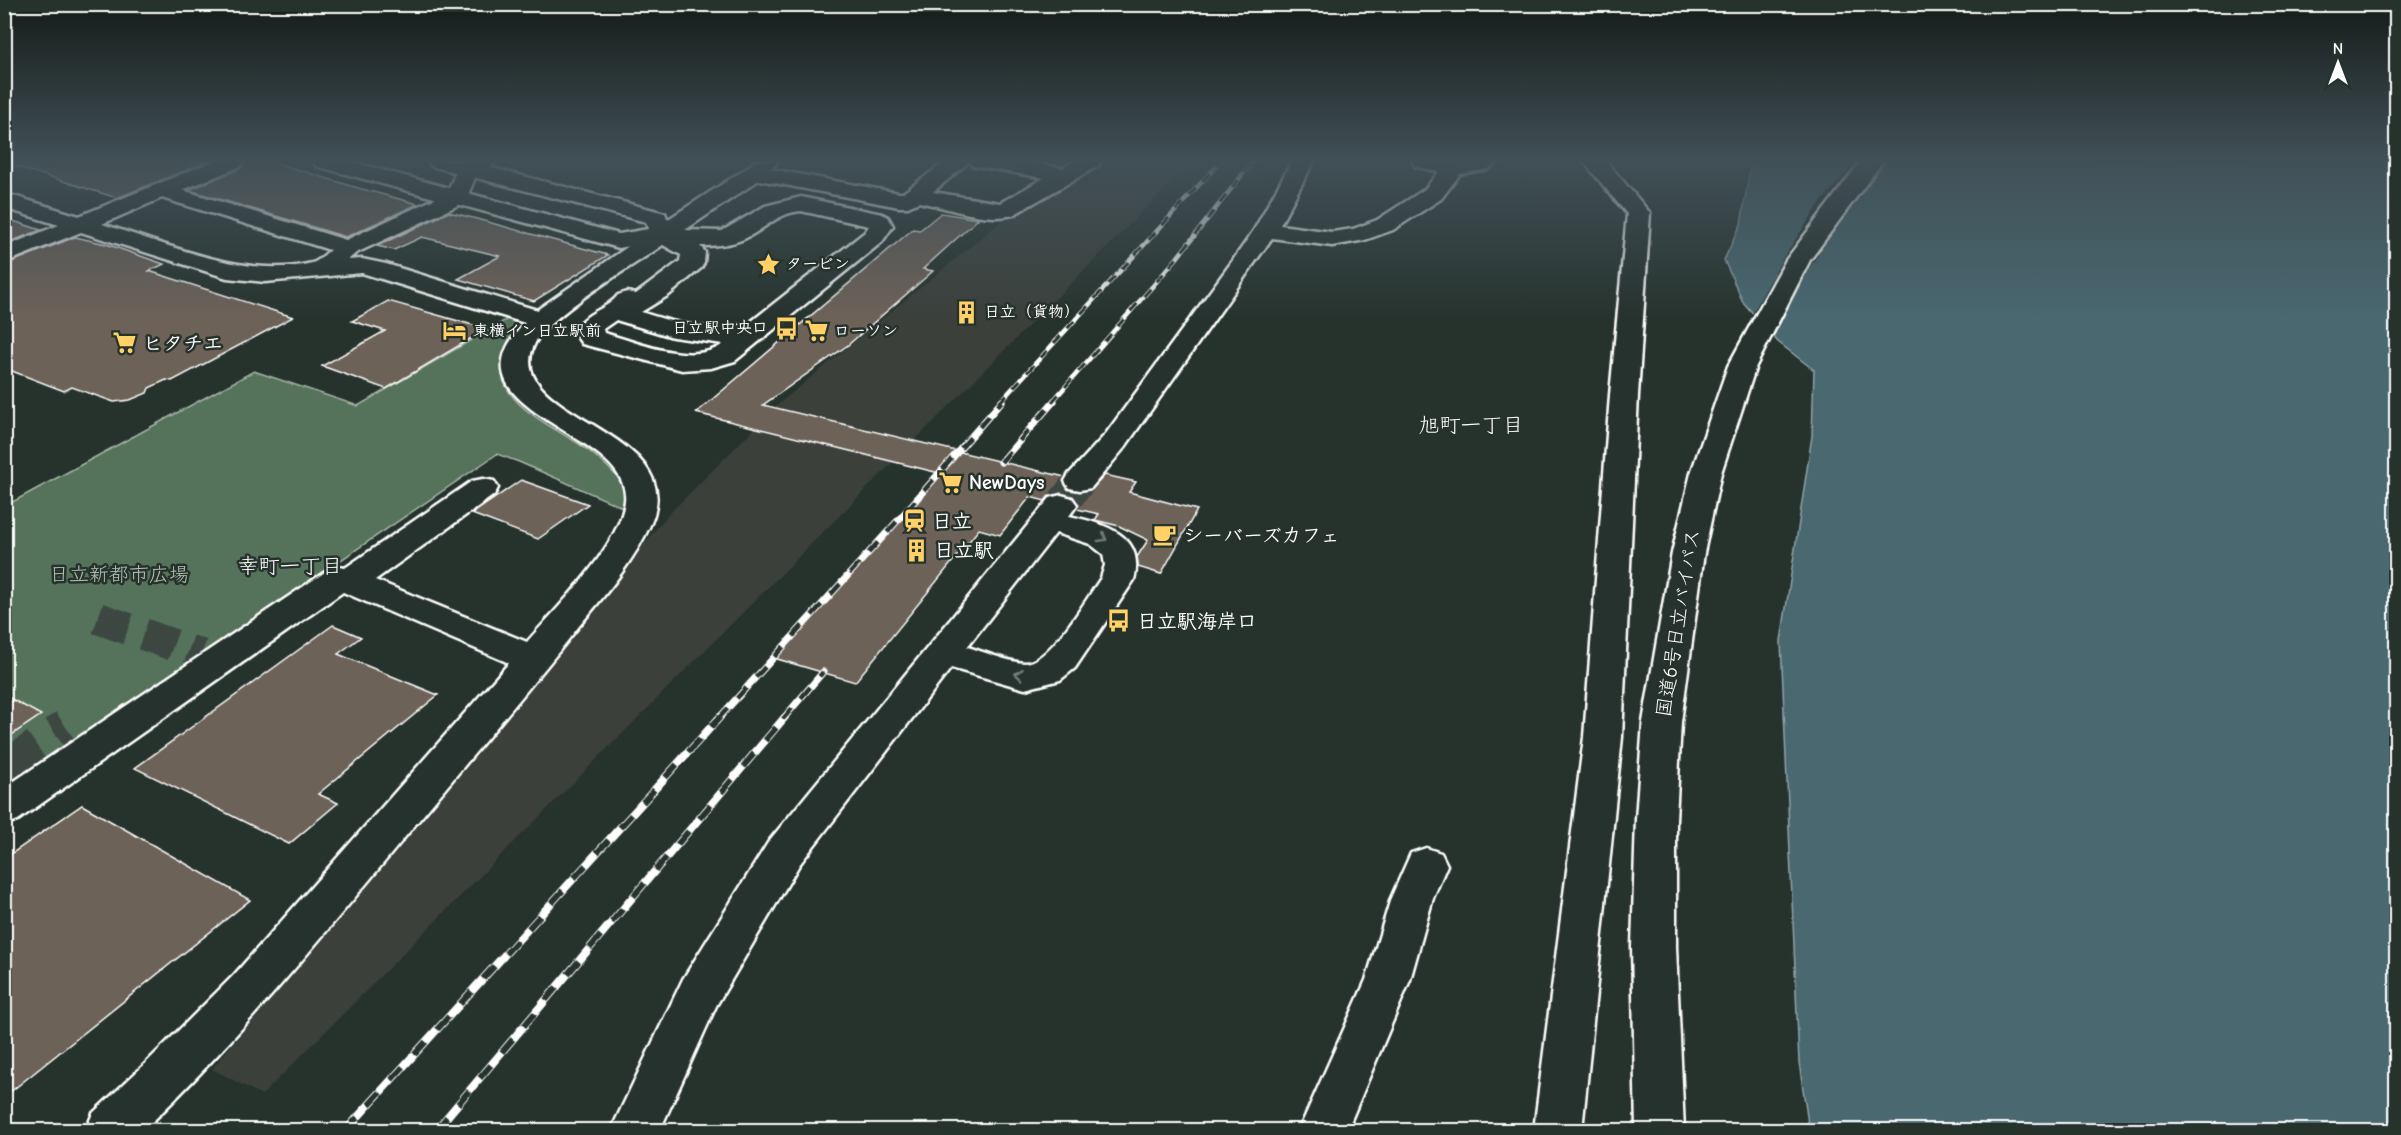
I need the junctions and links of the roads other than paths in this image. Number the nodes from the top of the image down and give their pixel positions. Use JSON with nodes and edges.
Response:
{"nodes":[{"id":1,"x":47,"y":214,"type":"edge"},
{"id":2,"x":107,"y":214,"type":"edge"},
{"id":3,"x":236,"y":214,"type":"edge"},
{"id":4,"x":406,"y":214,"type":"edge"},
{"id":5,"x":594,"y":214,"type":"edge"},
{"id":6,"x":691,"y":214,"type":"edge"},
{"id":7,"x":766,"y":214,"type":"edge"},
{"id":8,"x":849,"y":214,"type":"edge"},
{"id":9,"x":1275,"y":214,"type":"edge"},
{"id":10,"x":1402,"y":214,"type":"edge"},
{"id":11,"x":1639,"y":214,"type":"edge"},
{"id":12,"x":1830,"y":214,"type":"edge"},
{"id":13,"x":81,"y":225,"type":"junction"},
{"id":14,"x":1266,"y":230,"type":"junction"},
{"id":15,"x":736,"y":233,"type":"junction"},
{"id":16,"x":662,"y":234,"type":"junction"},
{"id":17,"x":348,"y":248,"type":"junction"},
{"id":18,"x":4,"y":256,"type":"edge"},
{"id":19,"x":687,"y":268,"type":"junction"},
{"id":20,"x":321,"y":269,"type":"junction"},
{"id":21,"x":633,"y":310,"type":"junction"},
{"id":22,"x":540,"y":319,"type":"junction"},
{"id":23,"x":760,"y":328,"type":"junction"},
{"id":24,"x":483,"y":488,"type":"dead end"},
{"id":25,"x":1063,"y":502,"type":"junction"},
{"id":26,"x":349,"y":582,"type":"junction"},
{"id":27,"x":941,"y":653,"type":"junction"},
{"id":28,"x":533,"y":659,"type":"junction"},
{"id":29,"x":4,"y":809,"type":"edge"},
{"id":30,"x":1426,"y":865,"type":"dead end"},
{"id":31,"x":110,"y":1131,"type":"edge"},
{"id":32,"x":635,"y":1131,"type":"edge"},
{"id":33,"x":1323,"y":1131,"type":"edge"},
{"id":34,"x":1558,"y":1131,"type":"edge"},
{"id":35,"x":1660,"y":1131,"type":"edge"}],
"edges":[{"from":1,"to":13,"type":"main road"},
{"from":2,"to":13,"type":"main road"},
{"from":3,"to":17,"type":"main road"},
{"from":4,"to":17,"type":"main road"},
{"from":5,"to":16,"type":"main road"},
{"from":6,"to":16,"type":"main road"},
{"from":7,"to":15,"type":"main road"},
{"from":8,"to":23,"type":"main road"},
{"from":9,"to":14,"type":"main road"},
{"from":10,"to":14,"type":"main road"},
{"from":11,"to":34,"type":"main road"},
{"from":12,"to":35,"type":"main road","name":"国道6号日立バイパス"},
{"from":13,"to":18,"type":"main road"},
{"from":13,"to":20,"type":"main road"},
{"from":14,"to":25,"type":"main road"},
{"from":15,"to":16,"type":"main road"},
{"from":15,"to":19,"type":"main road"},
{"from":16,"to":19,"type":"main road"},
{"from":16,"to":22,"type":"main road"},
{"from":17,"to":20,"type":"main road"},
{"from":19,"to":21,"type":"main road"},
{"from":20,"to":22,"type":"main road"},
{"from":21,"to":23,"type":"main road"},
{"from":21,"to":23,"type":"main road"},
{"from":22,"to":28,"type":"main road"},
{"from":24,"to":26,"type":"main road"},
{"from":25,"to":27,"type":"main road"},
{"from":25,"to":27,"type":"main road","one_way":true},
{"from":26,"to":28,"type":"main road"},
{"from":26,"to":29,"type":"main road"},
{"from":27,"to":32,"type":"main road"},
{"from":28,"to":31,"type":"main road"},
{"from":30,"to":33,"type":"main road"}]}
